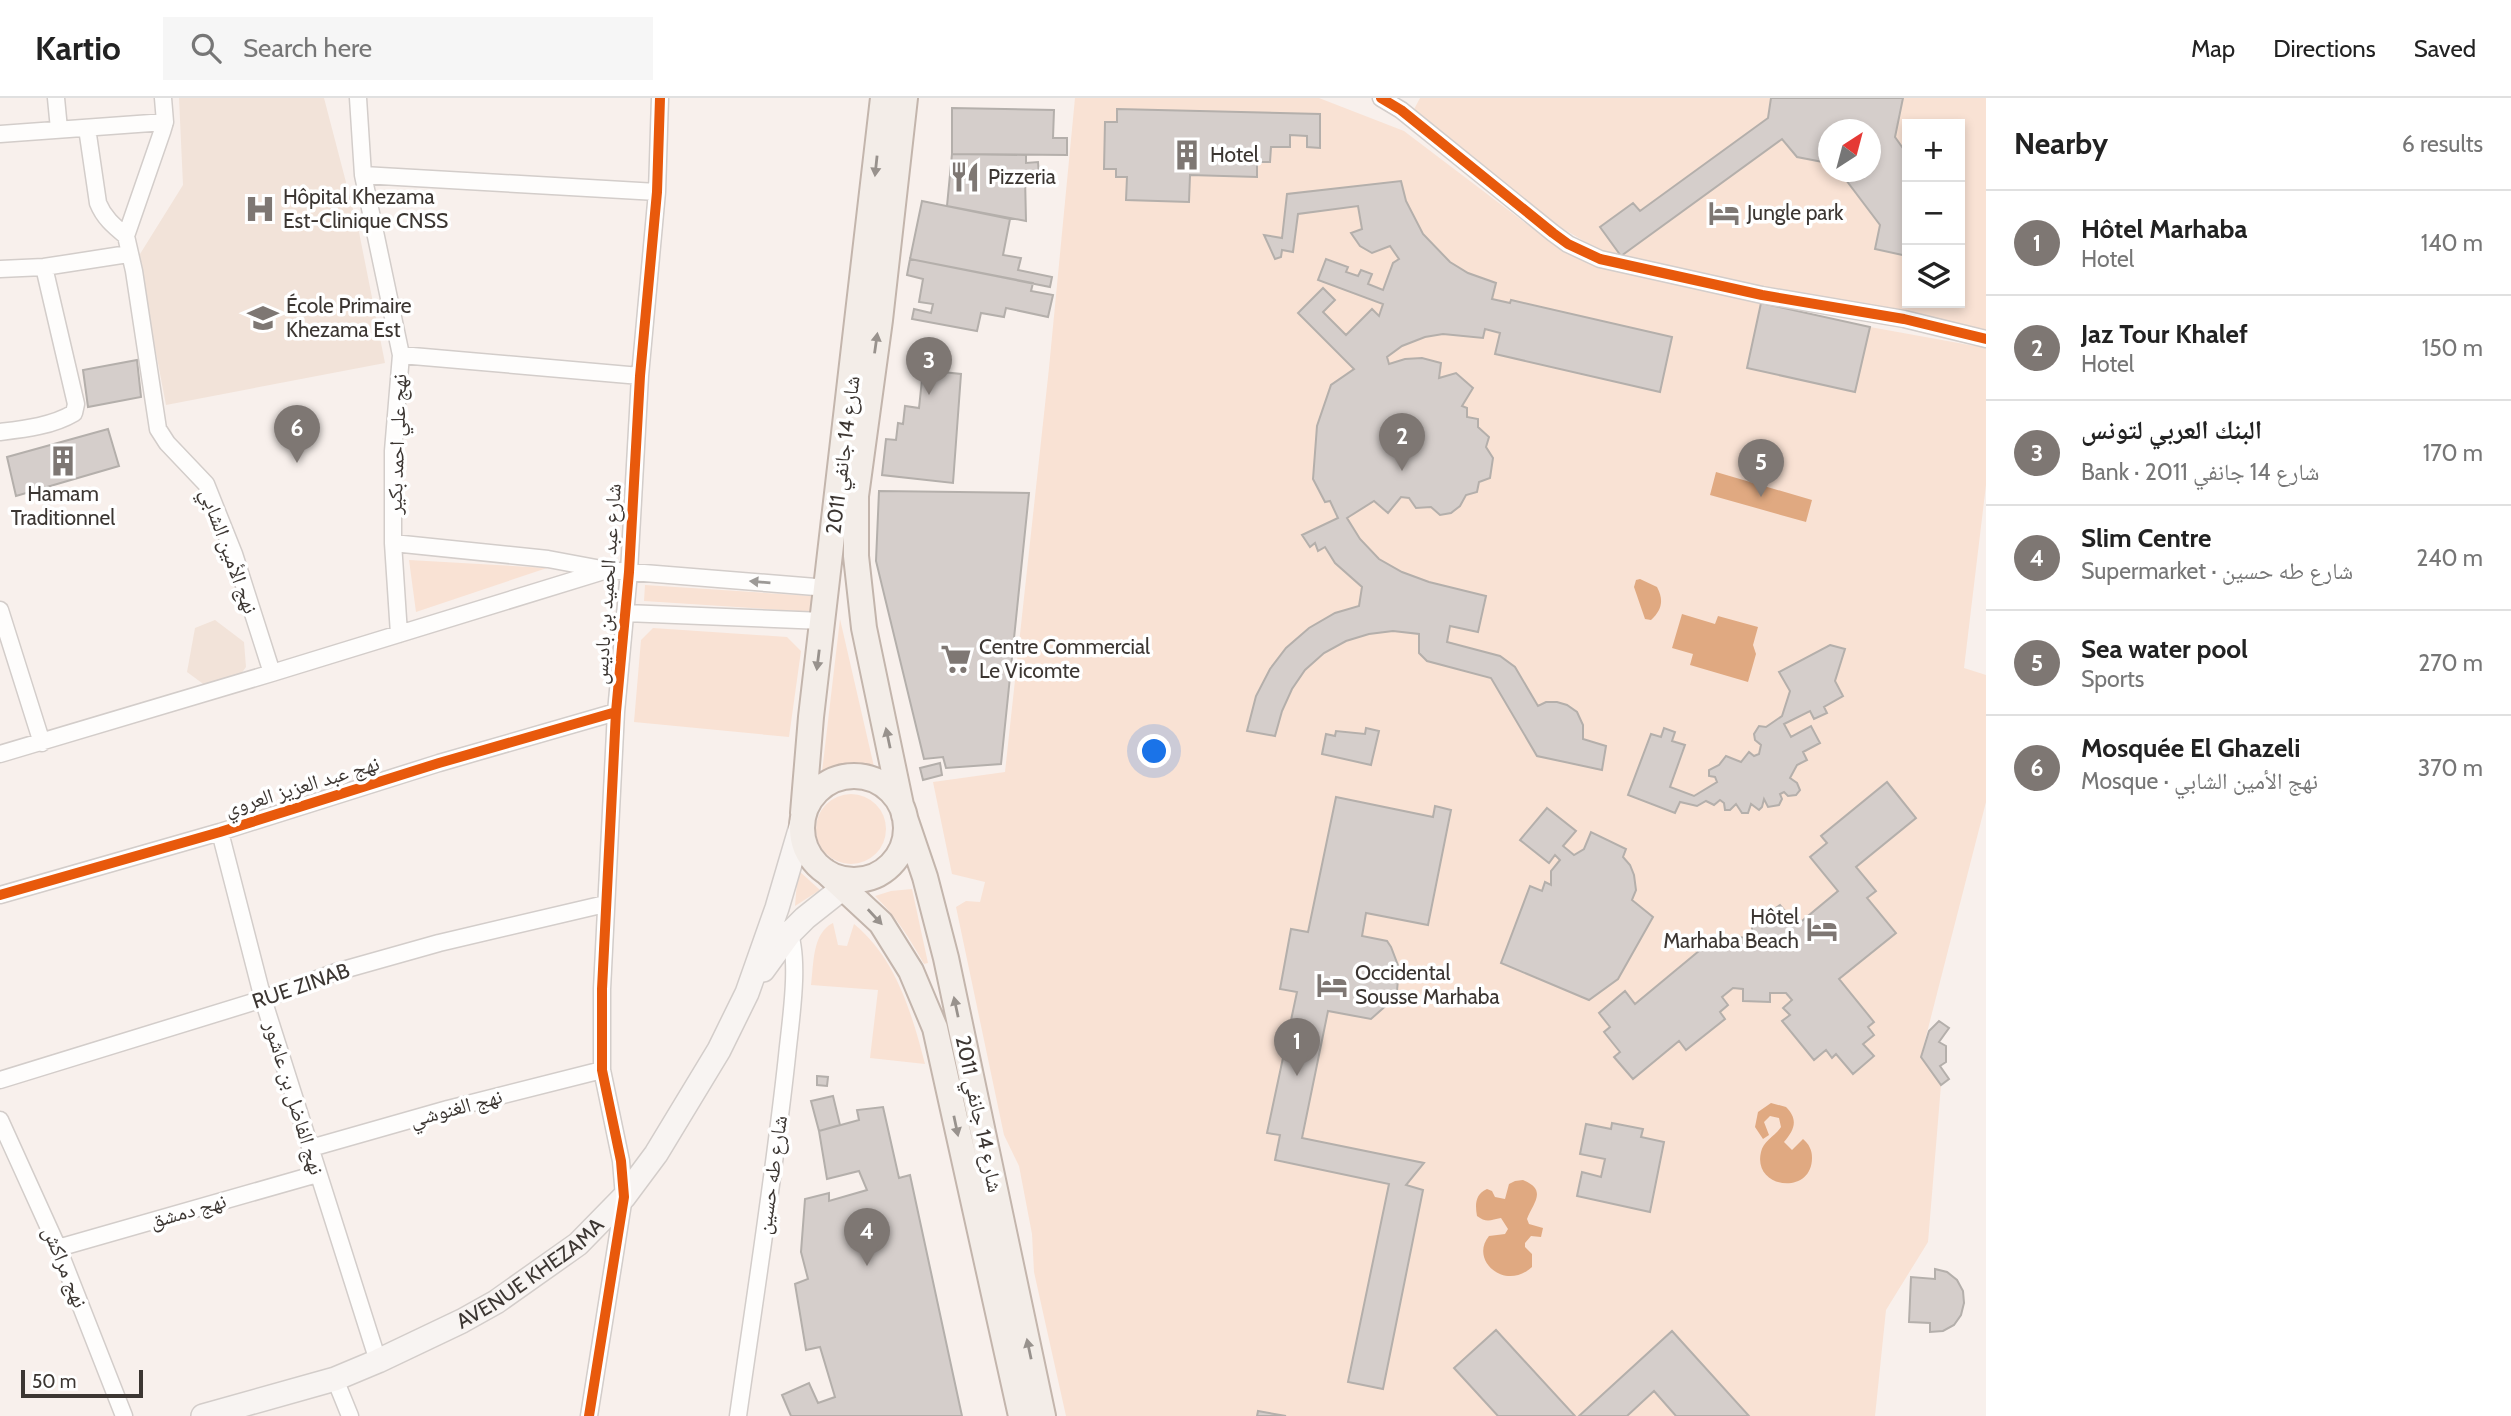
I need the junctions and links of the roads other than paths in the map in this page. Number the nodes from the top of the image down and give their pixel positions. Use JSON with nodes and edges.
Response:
{"nodes":[{"id":1,"x":56,"y":98,"type":"edge"},
{"id":2,"x":163,"y":98,"type":"edge"},
{"id":3,"x":358,"y":98,"type":"edge"},
{"id":4,"x":660,"y":98,"type":"edge"},
{"id":5,"x":883,"y":98,"type":"edge"},
{"id":6,"x":905,"y":98,"type":"edge"},
{"id":7,"x":1381,"y":98,"type":"edge"},
{"id":8,"x":164,"y":122,"type":"junction"},
{"id":9,"x":88,"y":128,"type":"junction"},
{"id":10,"x":59,"y":129,"type":"junction"},
{"id":11,"x":0,"y":134,"type":"edge"},
{"id":12,"x":363,"y":175,"type":"junction"},
{"id":13,"x":657,"y":191,"type":"junction"},
{"id":14,"x":125,"y":236,"type":"junction"},
{"id":15,"x":128,"y":254,"type":"junction"},
{"id":16,"x":44,"y":267,"type":"junction"},
{"id":17,"x":0,"y":269,"type":"edge"},
{"id":18,"x":1986,"y":339,"type":"edge"},
{"id":19,"x":401,"y":355,"type":"junction"},
{"id":20,"x":640,"y":376,"type":"junction"},
{"id":21,"x":0,"y":432,"type":"edge"},
{"id":22,"x":393,"y":543,"type":"junction"},
{"id":23,"x":607,"y":570,"type":"junction"},
{"id":24,"x":629,"y":572,"type":"junction"},
{"id":25,"x":828,"y":587,"type":"junction"},
{"id":26,"x":0,"y":610,"type":"edge"},
{"id":27,"x":625,"y":613,"type":"junction"},
{"id":28,"x":823,"y":621,"type":"junction"},
{"id":29,"x":400,"y":634,"type":"junction"},
{"id":30,"x":272,"y":673,"type":"junction"},
{"id":31,"x":616,"y":712,"type":"junction"},
{"id":32,"x":41,"y":743,"type":"junction"},
{"id":33,"x":0,"y":754,"type":"edge"},
{"id":34,"x":903,"y":810,"type":"junction"},
{"id":35,"x":803,"y":818,"type":"junction"},
{"id":36,"x":219,"y":832,"type":"junction"},
{"id":37,"x":848,"y":883,"type":"junction"},
{"id":38,"x":0,"y":895,"type":"edge"},
{"id":39,"x":605,"y":904,"type":"junction"},
{"id":40,"x":777,"y":908,"type":"junction"},
{"id":41,"x":790,"y":933,"type":"junction"},
{"id":42,"x":747,"y":993,"type":"junction"},
{"id":43,"x":264,"y":999,"type":"junction"},
{"id":44,"x":602,"y":1070,"type":"junction"},
{"id":45,"x":0,"y":1080,"type":"edge"},
{"id":46,"x":0,"y":1120,"type":"edge"},
{"id":47,"x":311,"y":1148,"type":"junction"},
{"id":48,"x":317,"y":1174,"type":"junction"},
{"id":49,"x":624,"y":1197,"type":"junction"},
{"id":50,"x":58,"y":1248,"type":"junction"},
{"id":51,"x":378,"y":1361,"type":"junction"},
{"id":52,"x":335,"y":1379,"type":"junction"},
{"id":53,"x":1026,"y":1415,"type":"edge"},
{"id":54,"x":124,"y":1416,"type":"edge"},
{"id":55,"x":203,"y":1416,"type":"edge"},
{"id":56,"x":350,"y":1416,"type":"edge"},
{"id":57,"x":589,"y":1416,"type":"edge"},
{"id":58,"x":738,"y":1416,"type":"edge"}],
"edges":[{"from":1,"to":10,"type":"street"},
{"from":2,"to":8,"type":"street"},
{"from":3,"to":12,"type":"street","name":"نهج علي احمد بكير"},
{"from":4,"to":13,"type":"street","name":"شارع عبد الحميد بن باديس"},
{"from":5,"to":25,"type":"main road","name":"شارع 14 جانفي 2011","one_way":true},
{"from":34,"to":6,"type":"main road","name":"شارع 14 جانفي 2011","one_way":true},
{"from":7,"to":18,"type":"street"},
{"from":8,"to":9,"type":"street"},
{"from":8,"to":14,"type":"street"},
{"from":9,"to":10,"type":"street"},
{"from":9,"to":14,"type":"street"},
{"from":10,"to":11,"type":"street"},
{"from":12,"to":13,"type":"street"},
{"from":12,"to":19,"type":"street","name":"نهج علي احمد بكير"},
{"from":13,"to":20,"type":"street","name":"شارع عبد الحميد بن باديس"},
{"from":14,"to":15,"type":"street","name":"نهج الأمين الشابي"},
{"from":15,"to":16,"type":"street"},
{"from":15,"to":30,"type":"street","name":"نهج الأمين الشابي"},
{"from":16,"to":17,"type":"street"},
{"from":16,"to":21,"type":"street"},
{"from":19,"to":20,"type":"street"},
{"from":19,"to":22,"type":"street","name":"نهج علي احمد بكير"},
{"from":20,"to":24,"type":"street","name":"شارع عبد الحميد بن باديس"},
{"from":22,"to":23,"type":"street"},
{"from":22,"to":29,"type":"street","name":"نهج علي احمد بكير"},
{"from":23,"to":24,"type":"street"},
{"from":23,"to":29,"type":"street"},
{"from":25,"to":24,"type":"street","one_way":true},
{"from":24,"to":27,"type":"street","name":"شارع عبد الحميد بن باديس"},
{"from":25,"to":28,"type":"main road","name":"شارع 14 جانفي 2011"},
{"from":26,"to":32,"type":"street"},
{"from":27,"to":28,"type":"street"},
{"from":27,"to":31,"type":"street","name":"شارع عبد الحميد بن باديس"},
{"from":28,"to":35,"type":"main road","name":"شارع 14 جانفي 2011","one_way":true},
{"from":29,"to":30,"type":"street"},
{"from":30,"to":32,"type":"street"},
{"from":31,"to":36,"type":"street","name":"نهج عبد العزيز العروي"},
{"from":31,"to":39,"type":"street","name":"شارع عبد الحميد بن باديس"},
{"from":32,"to":33,"type":"street"},
{"from":34,"to":35,"type":"main road"},
{"from":34,"to":37,"type":"main road"},
{"from":53,"to":34,"type":"main road","name":"شارع 14 جانفي 2011","one_way":true},
{"from":35,"to":37,"type":"main road"},
{"from":35,"to":40,"type":"main road","name":"AVENUE KHEZAMA"},
{"from":36,"to":38,"type":"street","name":"نهج عبد العزيز العروي"},
{"from":36,"to":43,"type":"street","name":"نهج الفاضل بن عاشور"},
{"from":37,"to":41,"type":"main road","name":"AVENUE KHEZAMA"},
{"from":37,"to":53,"type":"main road","name":"شارع 14 جانفي 2011","one_way":true},
{"from":39,"to":43,"type":"street","name":"RUE ZINAB"},
{"from":39,"to":44,"type":"street","name":"شارع عبد الحميد بن باديس"},
{"from":40,"to":41,"type":"street"},
{"from":40,"to":42,"type":"main road","name":"AVENUE KHEZAMA"},
{"from":41,"to":42,"type":"main road","name":"AVENUE KHEZAMA"},
{"from":41,"to":58,"type":"street","name":"شارع طه حسين"},
{"from":42,"to":49,"type":"main road","name":"AVENUE KHEZAMA"},
{"from":43,"to":45,"type":"street","name":"RUE ZINAB"},
{"from":43,"to":47,"type":"street","name":"نهج الفاضل بن عاشور"},
{"from":44,"to":47,"type":"street","name":"نهج الغنوشي"},
{"from":44,"to":49,"type":"street","name":"شارع عبد الحميد بن باديس"},
{"from":46,"to":50,"type":"street","name":"نهج مراكش"},
{"from":47,"to":48,"type":"street","name":"نهج الفاضل بن عاشور"},
{"from":48,"to":50,"type":"street","name":"نهج دمشق"},
{"from":48,"to":51,"type":"street","name":"نهج الفاضل بن عاشور"},
{"from":49,"to":51,"type":"main road","name":"AVENUE KHEZAMA"},
{"from":49,"to":57,"type":"street","name":"شارع عبد الحميد بن باديس"},
{"from":50,"to":54,"type":"street","name":"نهج مراكش"},
{"from":51,"to":52,"type":"main road","name":"AVENUE KHEZAMA"},
{"from":52,"to":55,"type":"main road","name":"AVENUE KHEZAMA"},
{"from":52,"to":56,"type":"street"}]}
